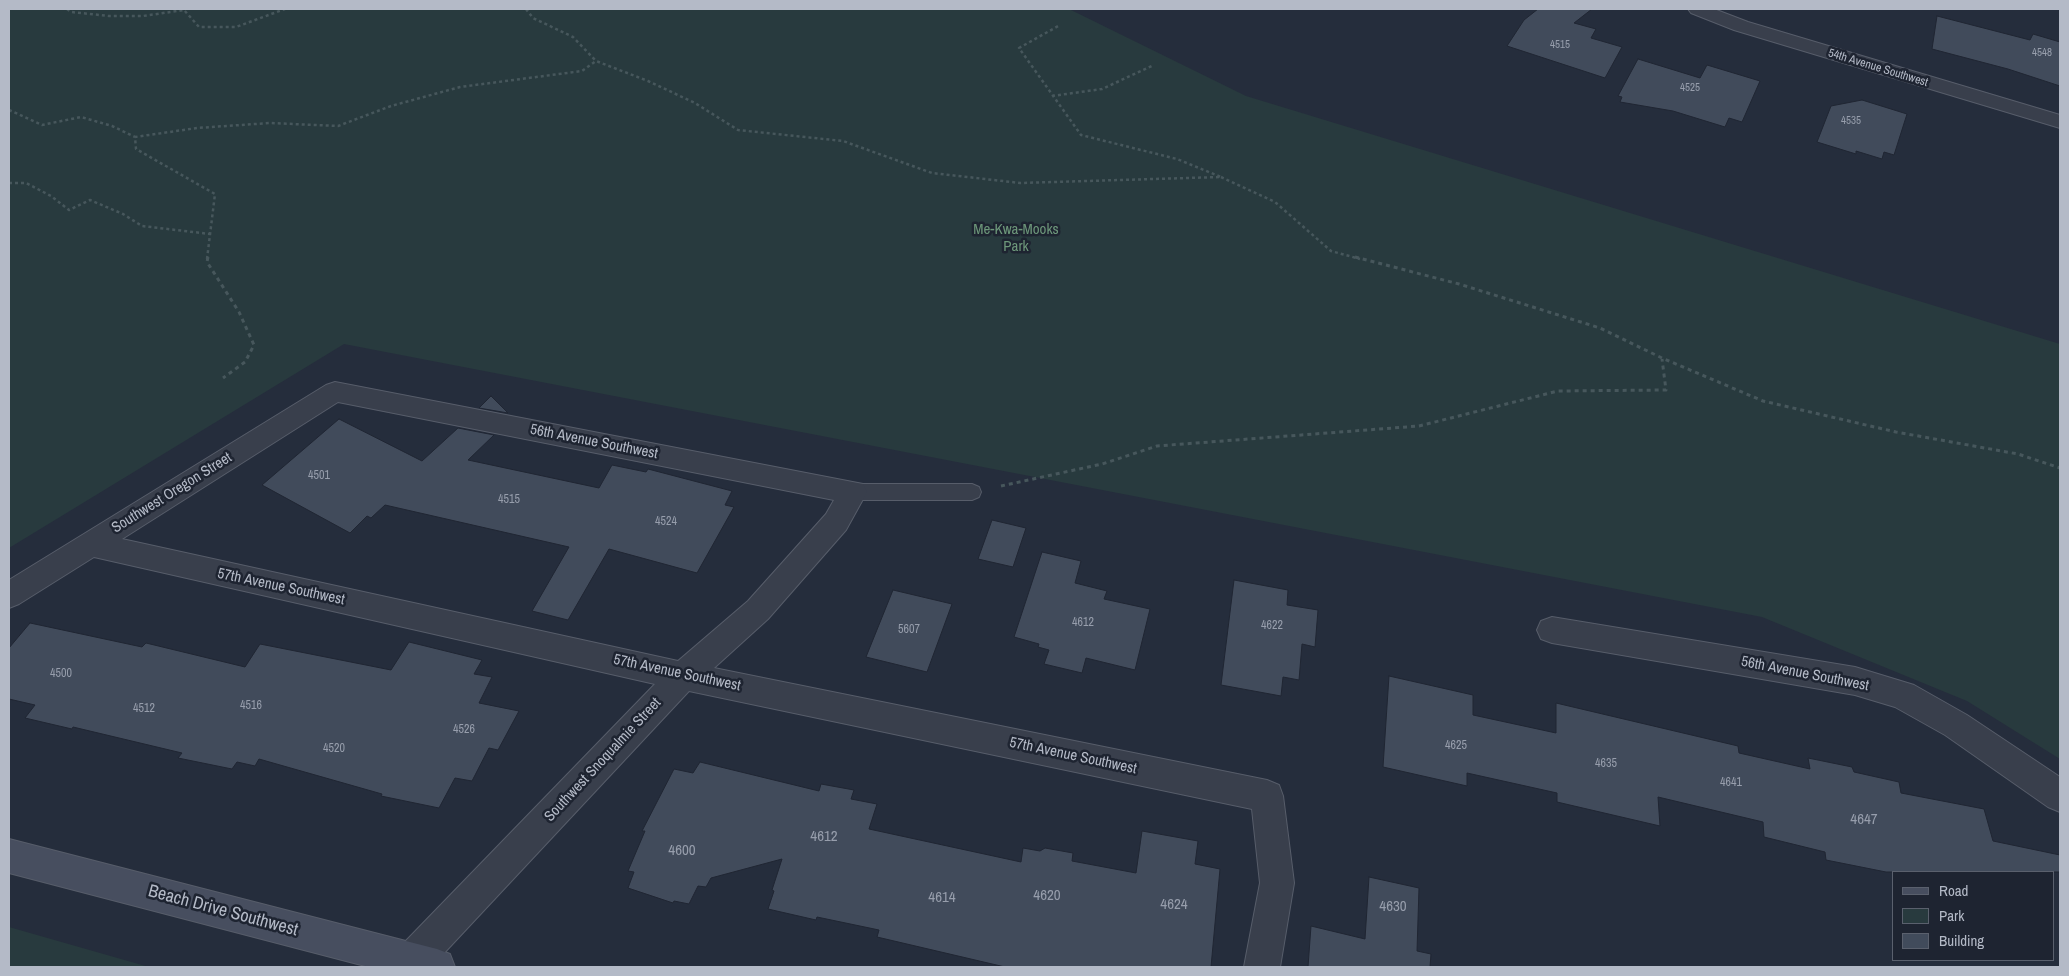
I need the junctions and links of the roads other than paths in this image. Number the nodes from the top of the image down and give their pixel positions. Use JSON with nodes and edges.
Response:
{"nodes":[{"id":1,"x":1698,"y":9,"type":"edge"},
{"id":2,"x":2060,"y":122,"type":"edge"},
{"id":3,"x":336,"y":392,"type":"joint"},
{"id":4,"x":853,"y":492,"type":"junction"},
{"id":5,"x":972,"y":492,"type":"road end"},
{"id":6,"x":88,"y":544,"type":"junction"},
{"id":7,"x":9,"y":595,"type":"edge"},
{"id":8,"x":1552,"y":630,"type":"dead end"},
{"id":9,"x":683,"y":676,"type":"junction"},
{"id":10,"x":2060,"y":796,"type":"edge"},
{"id":11,"x":9,"y":856,"type":"edge"},
{"id":12,"x":424,"y":964,"type":"edge"},
{"id":13,"x":1262,"y":967,"type":"edge"}],
"edges":[{"from":1,"to":2,"type":"street","name":"54th Avenue Southwest"},
{"from":3,"to":4,"type":"street","name":"56th Avenue Southwest"},
{"from":3,"to":6,"type":"street","name":"Southwest Oregon Street"},
{"from":4,"to":5,"type":"lane"},
{"from":4,"to":9,"type":"street","name":"Southwest Snoqualmie Street"},
{"from":6,"to":7,"type":"street","name":"Southwest Oregon Street"},
{"from":6,"to":9,"type":"street","name":"57th Avenue Southwest"},
{"from":8,"to":10,"type":"street","name":"56th Avenue Southwest"},
{"from":9,"to":12,"type":"street","name":"Southwest Snoqualmie Street"},
{"from":9,"to":13,"type":"street","name":"57th Avenue Southwest"},
{"from":11,"to":12,"type":"main road","name":"Beach Drive Southwest"}]}
